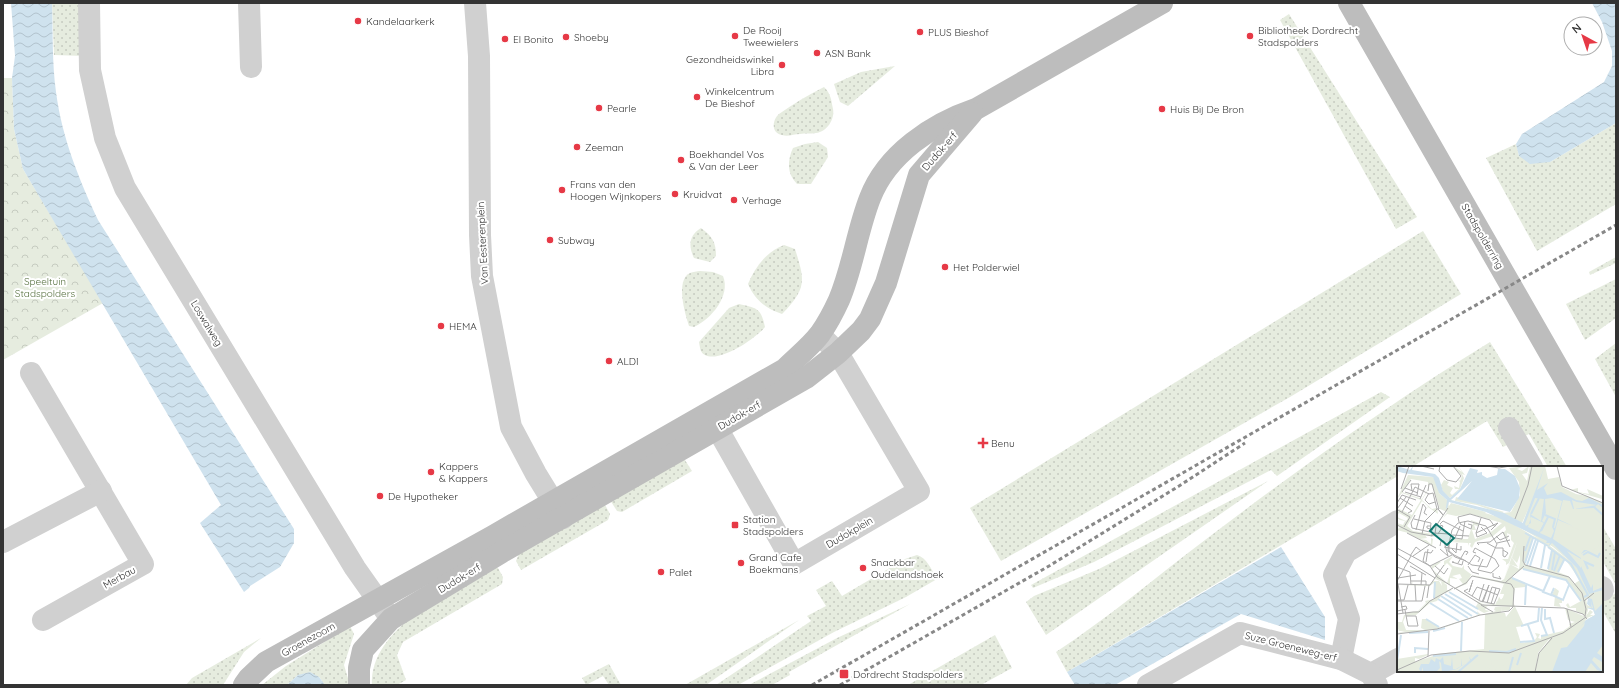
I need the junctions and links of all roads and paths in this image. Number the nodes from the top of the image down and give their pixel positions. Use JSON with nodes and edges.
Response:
{"nodes":[{"id":1,"x":89,"y":3,"type":"edge"},
{"id":2,"x":249,"y":3,"type":"edge"},
{"id":3,"x":475,"y":3,"type":"edge"},
{"id":4,"x":1162,"y":3,"type":"edge"},
{"id":5,"x":1349,"y":3,"type":"edge"},
{"id":6,"x":251,"y":67,"type":"dead end"},
{"id":7,"x":976,"y":109,"type":"junction"},
{"id":8,"x":820,"y":335,"type":"junction"},
{"id":9,"x":838,"y":353,"type":"junction"},
{"id":10,"x":31,"y":373,"type":"dead end"},
{"id":11,"x":718,"y":407,"type":"junction"},
{"id":12,"x":717,"y":428,"type":"junction"},
{"id":13,"x":1509,"y":428,"type":"dead end"},
{"id":14,"x":1531,"y":466,"type":"edge"},
{"id":15,"x":1616,"y":469,"type":"edge"},
{"id":16,"x":101,"y":491,"type":"junction"},
{"id":17,"x":558,"y":510,"type":"junction"},
{"id":18,"x":1397,"y":522,"type":"edge"},
{"id":19,"x":3,"y":542,"type":"edge"},
{"id":20,"x":378,"y":599,"type":"junction"},
{"id":21,"x":391,"y":619,"type":"junction"},
{"id":22,"x":43,"y":620,"type":"dead end"},
{"id":23,"x":1341,"y":659,"type":"junction"},
{"id":24,"x":1397,"y":660,"type":"edge"},
{"id":25,"x":1374,"y":680,"type":"edge"},
{"id":26,"x":244,"y":685,"type":"edge"},
{"id":27,"x":359,"y":685,"type":"edge"},
{"id":28,"x":1148,"y":685,"type":"edge"}],
"edges":[{"from":1,"to":20,"type":"street","name":"Loswalweg"},
{"from":2,"to":6,"type":"street"},
{"from":3,"to":17,"type":"street","name":"Van Eesterenplein"},
{"from":4,"to":7,"type":"street","name":"Dudok-erf"},
{"from":5,"to":15,"type":"street","name":"Stadspolderring"},
{"from":7,"to":8,"type":"street","name":"Dudok-erf"},
{"from":7,"to":9,"type":"street","name":"Dudok-erf"},
{"from":8,"to":9,"type":"street"},
{"from":8,"to":11,"type":"street","name":"Dudok-erf"},
{"from":9,"to":12,"type":"street","name":"Dudok-erf"},
{"from":9,"to":12,"type":"street","name":"Dudokplein"},
{"from":10,"to":16,"type":"street","name":"Merbau"},
{"from":11,"to":12,"type":"street"},
{"from":11,"to":17,"type":"street","name":"Dudok-erf"},
{"from":12,"to":17,"type":"street","name":"Dudok-erf"},
{"from":13,"to":14,"type":"street"},
{"from":16,"to":19,"type":"street"},
{"from":16,"to":22,"type":"street","name":"Merbau"},
{"from":17,"to":20,"type":"street","name":"Dudok-erf"},
{"from":17,"to":21,"type":"street","name":"Dudok-erf"},
{"from":18,"to":23,"type":"street"},
{"from":20,"to":21,"type":"street","name":"Loswalweg"},
{"from":20,"to":26,"type":"street","name":"Groenezoom"},
{"from":21,"to":27,"type":"street"},
{"from":23,"to":25,"type":"street","name":"Suze Groeneweg-erf"},
{"from":23,"to":28,"type":"street","name":"Suze Groeneweg-erf"},
{"from":24,"to":25,"type":"street","name":"Suze Groeneweg-erf"}]}
